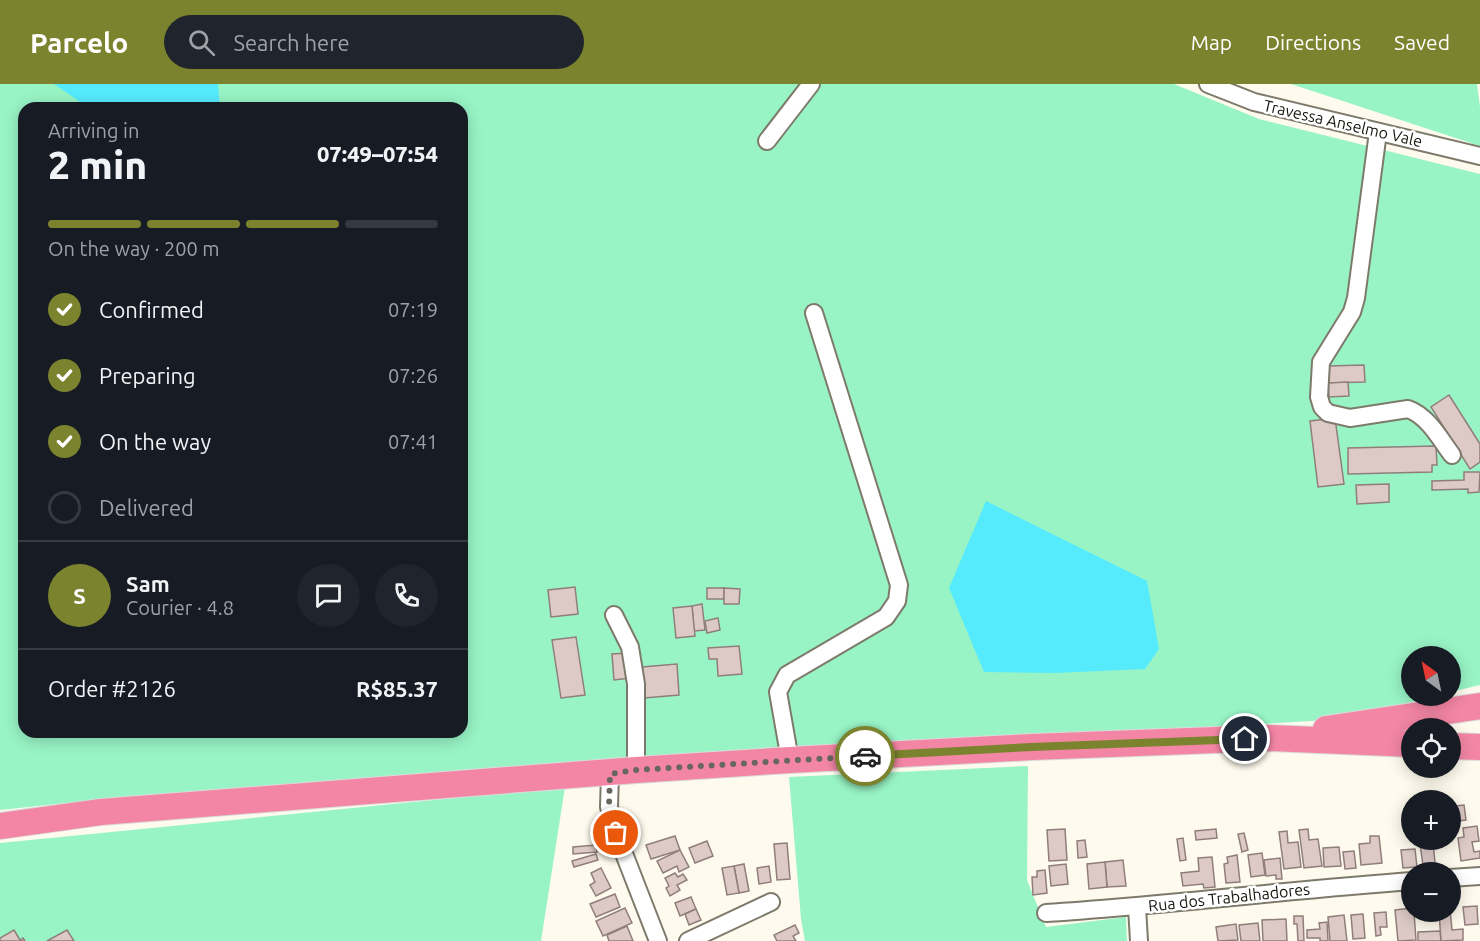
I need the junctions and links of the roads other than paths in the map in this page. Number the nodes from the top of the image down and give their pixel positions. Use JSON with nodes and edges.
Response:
{"nodes":[{"id":1,"x":812,"y":84,"type":"edge"},
{"id":2,"x":1208,"y":84,"type":"edge"},
{"id":3,"x":1378,"y":132,"type":"junction"},
{"id":4,"x":767,"y":141,"type":"dead end"},
{"id":5,"x":1480,"y":156,"type":"edge"},
{"id":6,"x":814,"y":313,"type":"dead end"},
{"id":7,"x":1452,"y":455,"type":"dead end"},
{"id":8,"x":614,"y":615,"type":"dead end"},
{"id":9,"x":1480,"y":706,"type":"edge"},
{"id":10,"x":1269,"y":738,"type":"junction"},
{"id":11,"x":1401,"y":744,"type":"edge"},
{"id":12,"x":1461,"y":746,"type":"edge"},
{"id":13,"x":1480,"y":747,"type":"edge"},
{"id":14,"x":790,"y":760,"type":"junction"},
{"id":15,"x":636,"y":770,"type":"junction"},
{"id":16,"x":610,"y":774,"type":"junction"},
{"id":17,"x":0,"y":826,"type":"edge"},
{"id":18,"x":1480,"y":876,"type":"edge"},
{"id":19,"x":1461,"y":878,"type":"edge"},
{"id":20,"x":1401,"y":882,"type":"edge"},
{"id":21,"x":771,"y":902,"type":"dead end"},
{"id":22,"x":1137,"y":907,"type":"junction"},
{"id":23,"x":1046,"y":913,"type":"dead end"},
{"id":24,"x":658,"y":941,"type":"edge"},
{"id":25,"x":688,"y":941,"type":"edge"},
{"id":26,"x":1139,"y":941,"type":"edge"}],
"edges":[{"from":1,"to":4,"type":"street"},
{"from":2,"to":3,"type":"street","name":"Travessa Anselmo Vale"},
{"from":3,"to":5,"type":"street","name":"Travessa Anselmo Vale"},
{"from":3,"to":7,"type":"street"},
{"from":6,"to":14,"type":"street"},
{"from":8,"to":15,"type":"street"},
{"from":9,"to":10,"type":"highway"},
{"from":10,"to":11,"type":"highway"},
{"from":10,"to":14,"type":"highway"},
{"from":12,"to":13,"type":"highway"},
{"from":14,"to":15,"type":"highway"},
{"from":15,"to":16,"type":"highway"},
{"from":16,"to":17,"type":"highway"},
{"from":16,"to":24,"type":"street"},
{"from":18,"to":19,"type":"street"},
{"from":20,"to":22,"type":"street","name":"Rua dos Trabalhadores"},
{"from":21,"to":25,"type":"street"},
{"from":22,"to":23,"type":"street","name":"Rua dos Trabalhadores"},
{"from":22,"to":26,"type":"street"}]}
